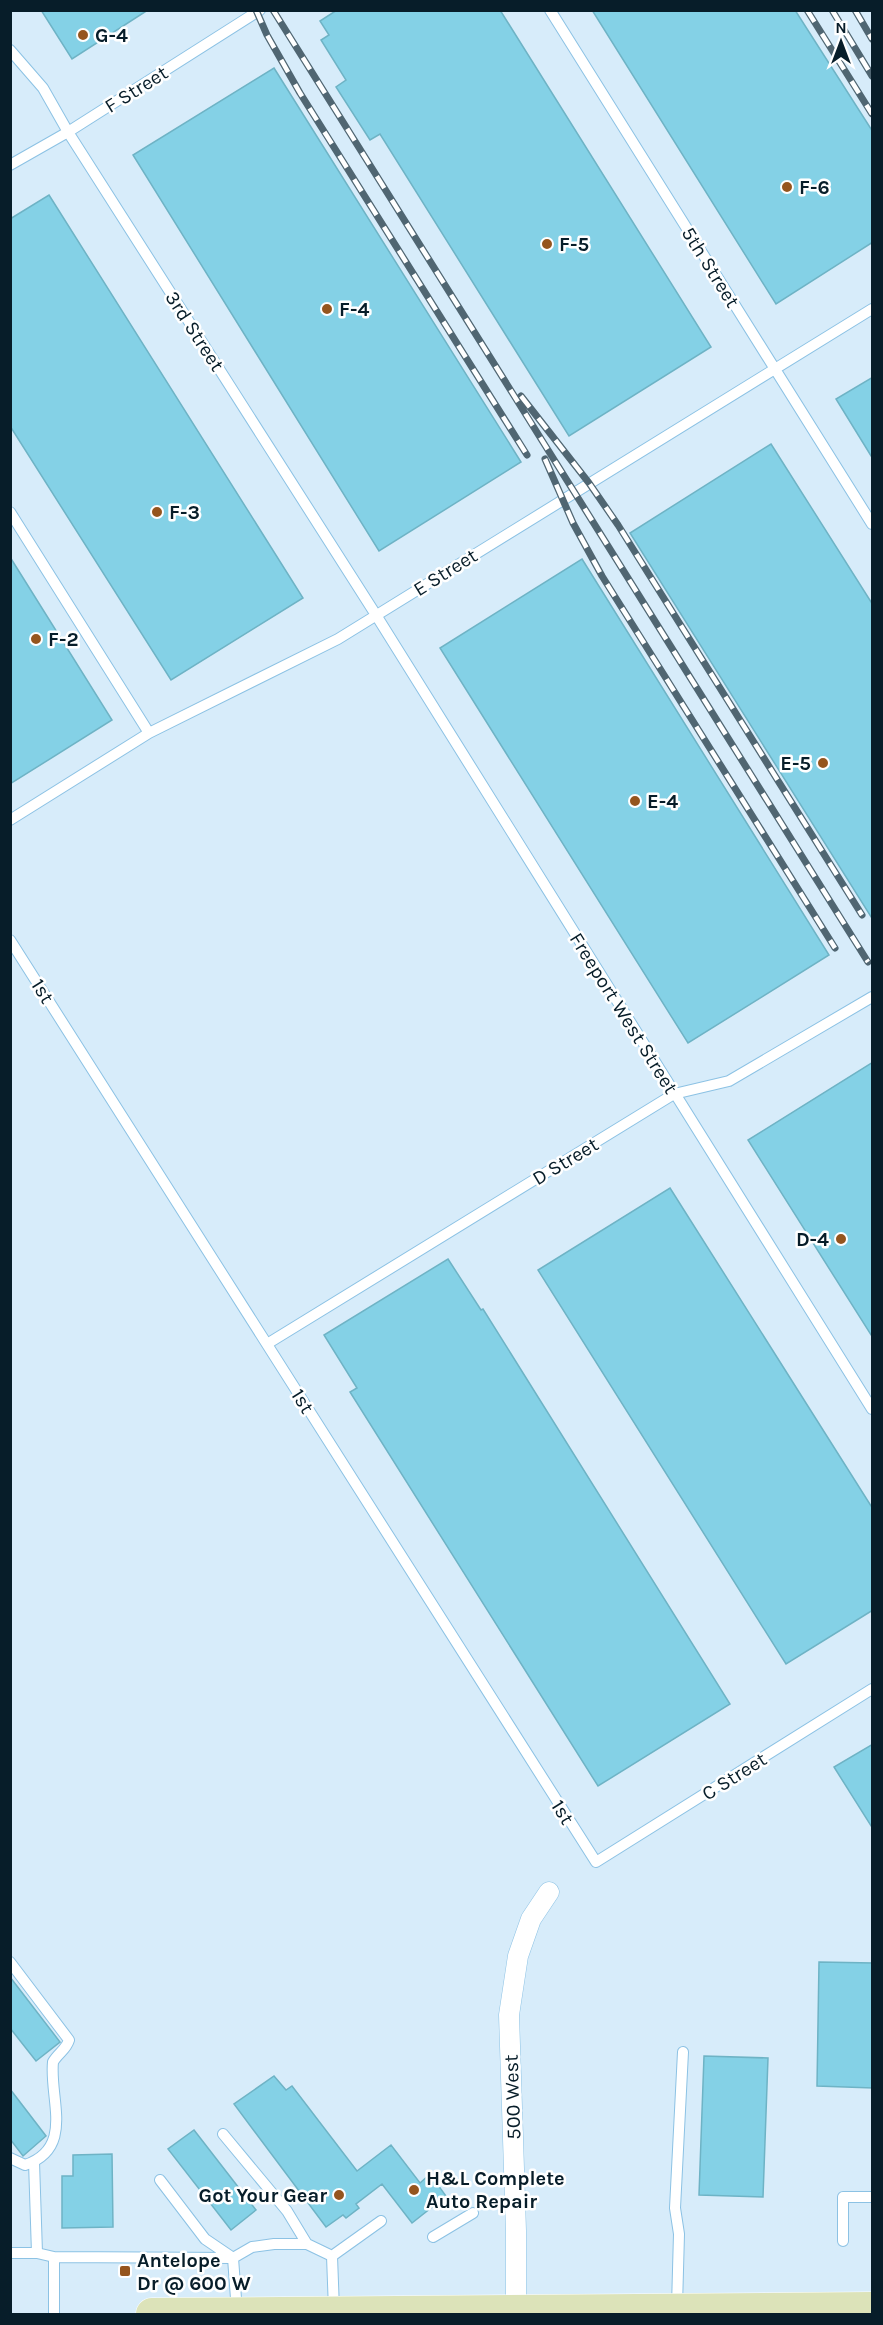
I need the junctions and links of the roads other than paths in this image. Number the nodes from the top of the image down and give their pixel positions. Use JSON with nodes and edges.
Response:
{"nodes":[{"id":1,"x":260,"y":10,"type":"edge"},
{"id":2,"x":550,"y":10,"type":"edge"},
{"id":3,"x":10,"y":50,"type":"edge"},
{"id":4,"x":68,"y":132,"type":"junction"},
{"id":5,"x":10,"y":165,"type":"edge"},
{"id":6,"x":873,"y":309,"type":"edge"},
{"id":7,"x":774,"y":368,"type":"junction"},
{"id":8,"x":10,"y":512,"type":"edge"},
{"id":9,"x":873,"y":524,"type":"edge"},
{"id":10,"x":376,"y":615,"type":"junction"},
{"id":11,"x":149,"y":733,"type":"junction"},
{"id":12,"x":10,"y":820,"type":"edge"},
{"id":13,"x":10,"y":940,"type":"edge"},
{"id":14,"x":873,"y":997,"type":"edge"},
{"id":15,"x":674,"y":1094,"type":"junction"},
{"id":16,"x":267,"y":1344,"type":"junction"},
{"id":17,"x":873,"y":1409,"type":"edge"},
{"id":18,"x":873,"y":1689,"type":"edge"},
{"id":19,"x":596,"y":1863,"type":"joint"},
{"id":20,"x":549,"y":1892,"type":"dead end"},
{"id":21,"x":10,"y":1962,"type":"edge"},
{"id":22,"x":683,"y":2052,"type":"dead end"},
{"id":23,"x":223,"y":2134,"type":"dead end"},
{"id":24,"x":10,"y":2158,"type":"edge"},
{"id":25,"x":34,"y":2162,"type":"junction"},
{"id":26,"x":160,"y":2180,"type":"dead end"},
{"id":27,"x":873,"y":2197,"type":"edge"},
{"id":28,"x":473,"y":2212,"type":"dead end"},
{"id":29,"x":381,"y":2221,"type":"dead end"},
{"id":30,"x":433,"y":2237,"type":"dead end"},
{"id":31,"x":843,"y":2241,"type":"dead end"},
{"id":32,"x":307,"y":2244,"type":"junction"},
{"id":33,"x":10,"y":2253,"type":"edge"},
{"id":34,"x":37,"y":2253,"type":"junction"},
{"id":35,"x":332,"y":2256,"type":"junction"},
{"id":36,"x":54,"y":2257,"type":"junction"},
{"id":37,"x":233,"y":2258,"type":"junction"},
{"id":38,"x":873,"y":2308,"type":"edge"},
{"id":39,"x":677,"y":2310,"type":"junction"},
{"id":40,"x":516,"y":2311,"type":"junction"},
{"id":41,"x":780,"y":2312,"type":"edge"},
{"id":42,"x":334,"y":2313,"type":"junction"},
{"id":43,"x":54,"y":2314,"type":"edge"},
{"id":44,"x":152,"y":2314,"type":"edge"},
{"id":45,"x":237,"y":2314,"type":"edge"}],
"edges":[{"from":1,"to":4,"type":"lane","name":"F Street"},
{"from":2,"to":7,"type":"lane","name":"5th Street"},
{"from":3,"to":4,"type":"lane","name":"3rd Street"},
{"from":4,"to":5,"type":"lane","name":"F Street"},
{"from":4,"to":10,"type":"lane","name":"3rd Street"},
{"from":6,"to":7,"type":"lane","name":"E Street"},
{"from":7,"to":9,"type":"lane","name":"5th Street"},
{"from":7,"to":10,"type":"lane","name":"E Street"},
{"from":8,"to":11,"type":"lane"},
{"from":10,"to":11,"type":"lane","name":"E Street"},
{"from":10,"to":15,"type":"lane","name":"Freeport West Street"},
{"from":11,"to":12,"type":"lane","name":"E Street"},
{"from":13,"to":16,"type":"lane","name":"1st"},
{"from":14,"to":15,"type":"lane","name":"D Street"},
{"from":15,"to":16,"type":"lane","name":"D Street"},
{"from":15,"to":17,"type":"lane","name":"Freeport West Street"},
{"from":16,"to":19,"type":"lane","name":"1st"},
{"from":18,"to":19,"type":"lane","name":"C Street"},
{"from":20,"to":40,"type":"street","name":"500 West"},
{"from":21,"to":25,"type":"lane"},
{"from":22,"to":39,"type":"lane"},
{"from":23,"to":32,"type":"lane"},
{"from":24,"to":25,"type":"lane"},
{"from":25,"to":34,"type":"lane"},
{"from":26,"to":37,"type":"lane"},
{"from":27,"to":31,"type":"lane"},
{"from":28,"to":30,"type":"lane"},
{"from":29,"to":35,"type":"lane"},
{"from":32,"to":35,"type":"lane"},
{"from":32,"to":37,"type":"lane"},
{"from":33,"to":34,"type":"lane"},
{"from":34,"to":36,"type":"lane"},
{"from":35,"to":42,"type":"lane"},
{"from":36,"to":37,"type":"lane"},
{"from":36,"to":43,"type":"lane"},
{"from":37,"to":45,"type":"lane"},
{"from":38,"to":41,"type":"main road"},
{"from":39,"to":40,"type":"main road"},
{"from":39,"to":41,"type":"main road"},
{"from":40,"to":42,"type":"main road"},
{"from":42,"to":45,"type":"main road"},
{"from":44,"to":45,"type":"main road"}]}
